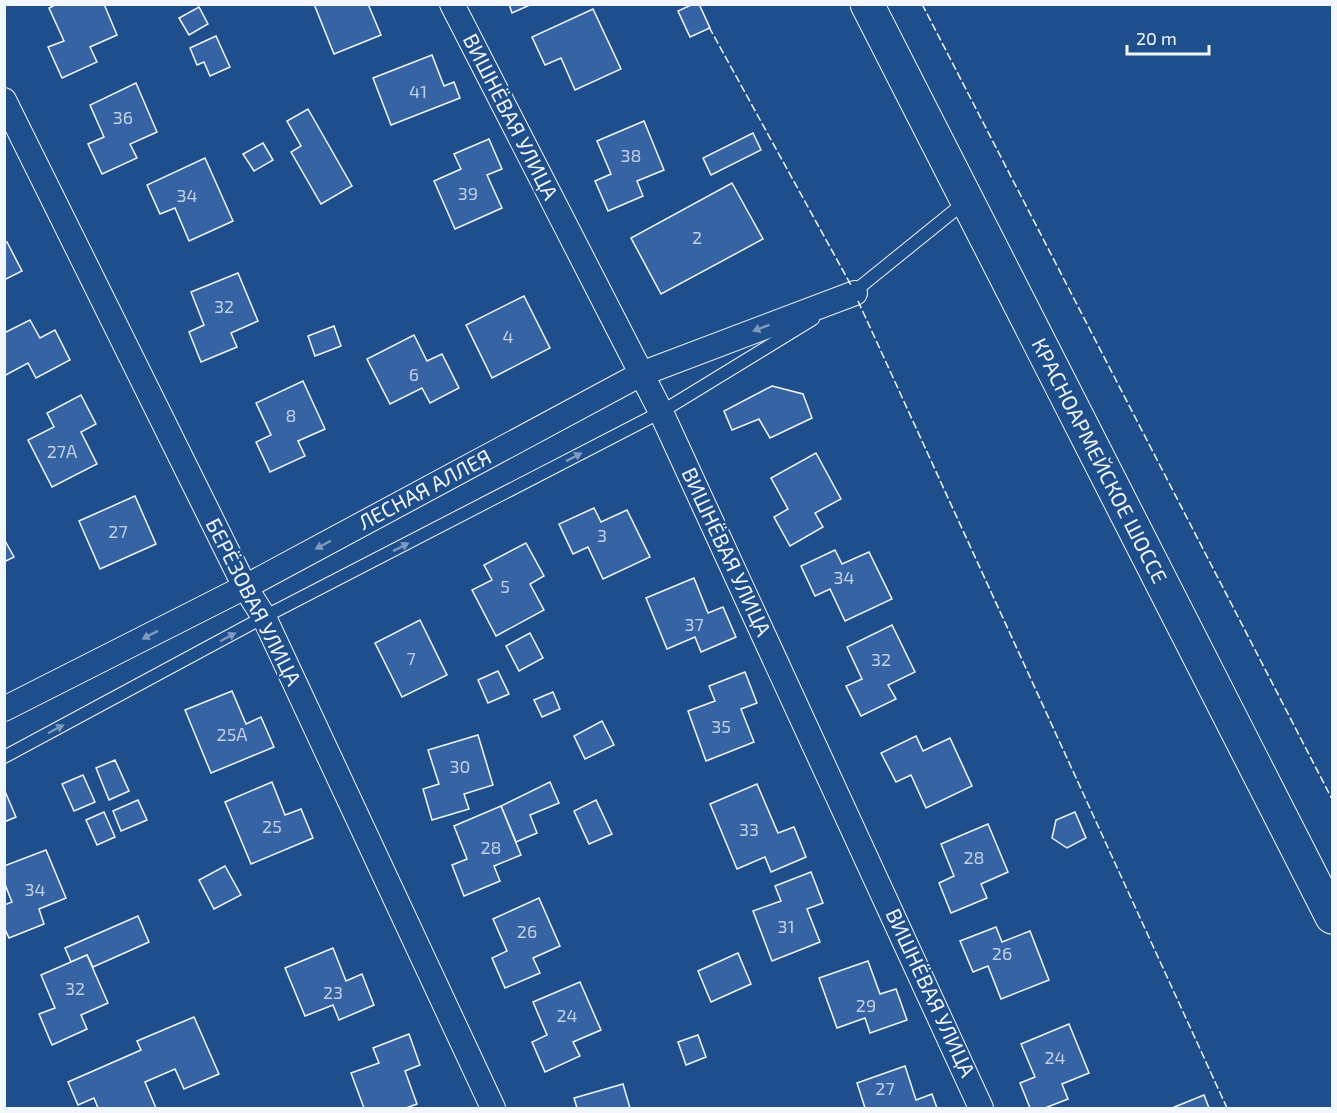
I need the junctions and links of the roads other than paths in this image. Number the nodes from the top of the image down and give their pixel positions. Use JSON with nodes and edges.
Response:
{"nodes":[{"id":1,"x":452,"y":4,"type":"edge"},
{"id":2,"x":867,"y":4,"type":"edge"},
{"id":3,"x":4,"y":100,"type":"edge"},
{"id":4,"x":966,"y":201,"type":"junction"},
{"id":5,"x":855,"y":293,"type":"junction"},
{"id":6,"x":641,"y":374,"type":"junction"},
{"id":7,"x":661,"y":412,"type":"junction"},
{"id":8,"x":245,"y":587,"type":"junction"},
{"id":9,"x":264,"y":617,"type":"junction"},
{"id":10,"x":4,"y":709,"type":"edge"},
{"id":11,"x":4,"y":757,"type":"edge"},
{"id":12,"x":1332,"y":917,"type":"edge"},
{"id":13,"x":493,"y":1108,"type":"edge"},
{"id":14,"x":981,"y":1108,"type":"edge"}],
"edges":[{"from":1,"to":6,"type":"street","name":"ВИШНЁВАЯ УЛИЦА"},
{"from":2,"to":4,"type":"main road","name":"КРАСНОАРМЕЙСКОЕ ШОССЕ"},
{"from":3,"to":8,"type":"street","name":"БЕРЁЗОВАЯ УЛИЦА"},
{"from":4,"to":5,"type":"lane"},
{"from":4,"to":12,"type":"main road","name":"КРАСНОАРМЕЙСКОЕ ШОССЕ"},
{"from":5,"to":6,"type":"street","name":"ЛЕСНАЯ АЛЛЕЯ","one_way":true},
{"from":5,"to":7,"type":"lane"},
{"from":6,"to":7,"type":"street","name":"ВИШНЁВАЯ УЛИЦА"},
{"from":6,"to":8,"type":"street","name":"ЛЕСНАЯ АЛЛЕЯ","one_way":true},
{"from":9,"to":7,"type":"lane","one_way":true},
{"from":7,"to":14,"type":"street","name":"ВИШНЁВАЯ УЛИЦА"},
{"from":8,"to":9,"type":"street","name":"БЕРЁЗОВАЯ УЛИЦА"},
{"from":8,"to":10,"type":"street","name":"ЛЕСНАЯ АЛЛЕЯ","one_way":true},
{"from":11,"to":9,"type":"lane","one_way":true},
{"from":9,"to":13,"type":"street","name":"БЕРЁЗОВАЯ УЛИЦА"}]}
